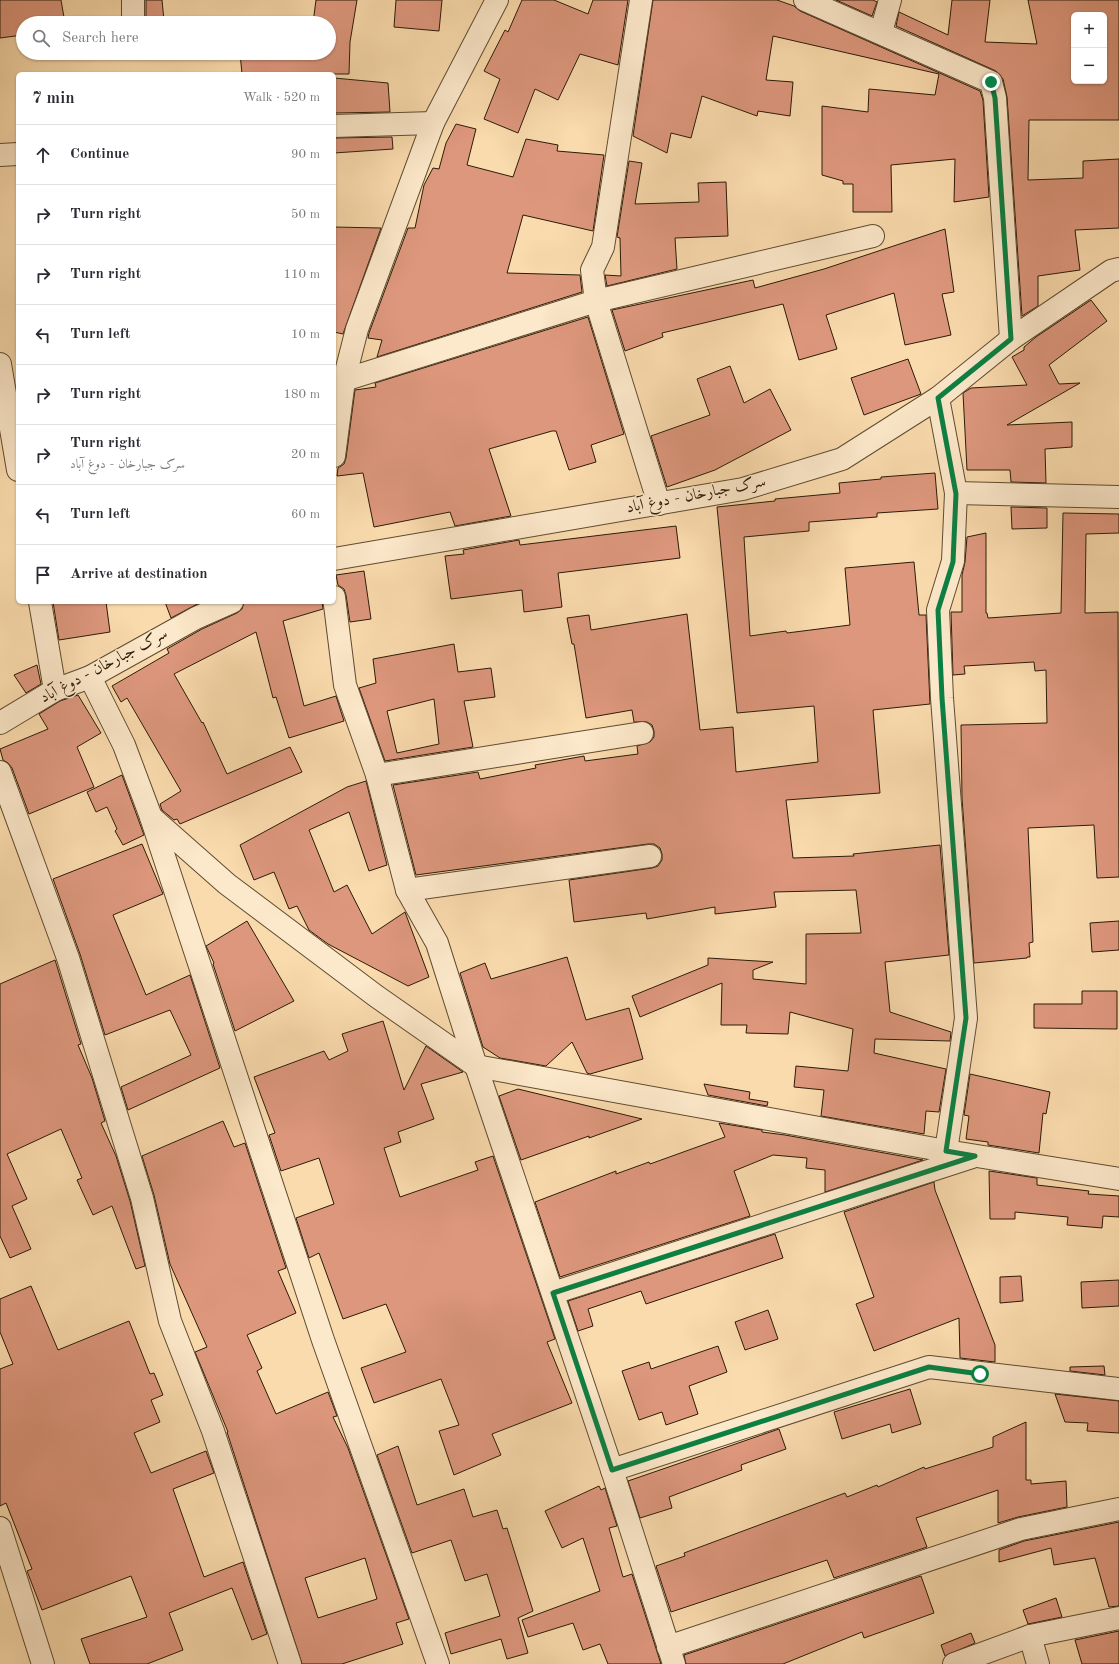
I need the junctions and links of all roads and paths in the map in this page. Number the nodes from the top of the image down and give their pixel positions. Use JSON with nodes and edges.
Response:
{"nodes":[{"id":1,"x":133,"y":0,"type":"edge"},
{"id":2,"x":497,"y":0,"type":"edge"},
{"id":3,"x":641,"y":0,"type":"edge"},
{"id":4,"x":805,"y":0,"type":"edge"},
{"id":5,"x":890,"y":0,"type":"edge"},
{"id":6,"x":133,"y":16,"type":"edge"},
{"id":7,"x":881,"y":32,"type":"junction"},
{"id":8,"x":433,"y":123,"type":"junction"},
{"id":9,"x":336,"y":126,"type":"edge"},
{"id":10,"x":16,"y":154,"type":"edge"},
{"id":11,"x":0,"y":156,"type":"edge"},
{"id":12,"x":873,"y":236,"type":"dead end"},
{"id":13,"x":1119,"y":269,"type":"edge"},
{"id":14,"x":596,"y":301,"type":"junction"},
{"id":15,"x":1011,"y":339,"type":"junction"},
{"id":16,"x":0,"y":364,"type":"edge"},
{"id":17,"x":339,"y":381,"type":"edge"},
{"id":18,"x":12,"y":393,"type":"edge"},
{"id":19,"x":938,"y":398,"type":"junction"},
{"id":20,"x":336,"y":426,"type":"edge"},
{"id":21,"x":16,"y":444,"type":"edge"},
{"id":22,"x":956,"y":494,"type":"junction"},
{"id":23,"x":1119,"y":498,"type":"edge"},
{"id":24,"x":659,"y":504,"type":"junction"},
{"id":25,"x":336,"y":559,"type":"edge"},
{"id":26,"x":40,"y":604,"type":"edge"},
{"id":27,"x":228,"y":604,"type":"edge"},
{"id":28,"x":335,"y":604,"type":"edge"},
{"id":29,"x":90,"y":677,"type":"junction"},
{"id":30,"x":55,"y":690,"type":"junction"},
{"id":31,"x":0,"y":723,"type":"edge"},
{"id":32,"x":642,"y":733,"type":"dead end"},
{"id":33,"x":0,"y":772,"type":"edge"},
{"id":34,"x":377,"y":775,"type":"junction"},
{"id":35,"x":151,"y":817,"type":"junction"},
{"id":36,"x":650,"y":856,"type":"dead end"},
{"id":37,"x":407,"y":890,"type":"junction"},
{"id":38,"x":476,"y":1066,"type":"junction"},
{"id":39,"x":946,"y":1151,"type":"junction"},
{"id":40,"x":975,"y":1156,"type":"junction"},
{"id":41,"x":1119,"y":1179,"type":"edge"},
{"id":42,"x":553,"y":1293,"type":"junction"},
{"id":43,"x":1119,"y":1389,"type":"edge"},
{"id":44,"x":612,"y":1470,"type":"junction"},
{"id":45,"x":1119,"y":1509,"type":"edge"},
{"id":46,"x":0,"y":1528,"type":"edge"},
{"id":47,"x":1119,"y":1618,"type":"edge"},
{"id":48,"x":1030,"y":1636,"type":"junction"},
{"id":49,"x":671,"y":1656,"type":"edge"},
{"id":50,"x":43,"y":1664,"type":"edge"},
{"id":51,"x":290,"y":1664,"type":"edge"},
{"id":52,"x":438,"y":1664,"type":"edge"},
{"id":53,"x":954,"y":1664,"type":"edge"},
{"id":54,"x":1038,"y":1664,"type":"edge"}],
"edges":[{"from":1,"to":6,"type":"street"},
{"from":2,"to":8,"type":"street"},
{"from":3,"to":14,"type":"street"},
{"from":4,"to":7,"type":"street"},
{"from":5,"to":7,"type":"street"},
{"from":7,"to":15,"type":"street"},
{"from":8,"to":9,"type":"street"},
{"from":8,"to":17,"type":"street"},
{"from":10,"to":11,"type":"street"},
{"from":12,"to":14,"type":"street"},
{"from":13,"to":15,"type":"street","name":"سرک جبارخان - دوغ آباد"},
{"from":14,"to":17,"type":"street"},
{"from":14,"to":24,"type":"street"},
{"from":15,"to":19,"type":"street","name":"سرک جبارخان - دوغ آباد"},
{"from":16,"to":18,"type":"street"},
{"from":17,"to":20,"type":"street"},
{"from":18,"to":21,"type":"street"},
{"from":19,"to":22,"type":"street"},
{"from":19,"to":24,"type":"street","name":"سرک جبارخان - دوغ آباد"},
{"from":22,"to":23,"type":"street"},
{"from":22,"to":39,"type":"street"},
{"from":24,"to":25,"type":"street","name":"سرک جبارخان - دوغ آباد"},
{"from":26,"to":30,"type":"street"},
{"from":27,"to":29,"type":"street","name":"سرک جبارخان - دوغ آباد"},
{"from":28,"to":34,"type":"street"},
{"from":29,"to":30,"type":"street","name":"سرک جبارخان - دوغ آباد"},
{"from":29,"to":35,"type":"street"},
{"from":30,"to":31,"type":"street","name":"سرک جبارخان - دوغ آباد"},
{"from":32,"to":34,"type":"street"},
{"from":33,"to":51,"type":"street"},
{"from":34,"to":37,"type":"street"},
{"from":35,"to":38,"type":"street"},
{"from":35,"to":52,"type":"street"},
{"from":36,"to":37,"type":"street"},
{"from":37,"to":38,"type":"street"},
{"from":38,"to":39,"type":"street"},
{"from":38,"to":42,"type":"street"},
{"from":39,"to":40,"type":"street"},
{"from":40,"to":41,"type":"street"},
{"from":40,"to":42,"type":"street"},
{"from":42,"to":44,"type":"street"},
{"from":43,"to":44,"type":"street"},
{"from":44,"to":49,"type":"street"},
{"from":45,"to":49,"type":"street"},
{"from":46,"to":50,"type":"street"},
{"from":47,"to":48,"type":"street"},
{"from":48,"to":53,"type":"street"},
{"from":48,"to":54,"type":"street"}]}
